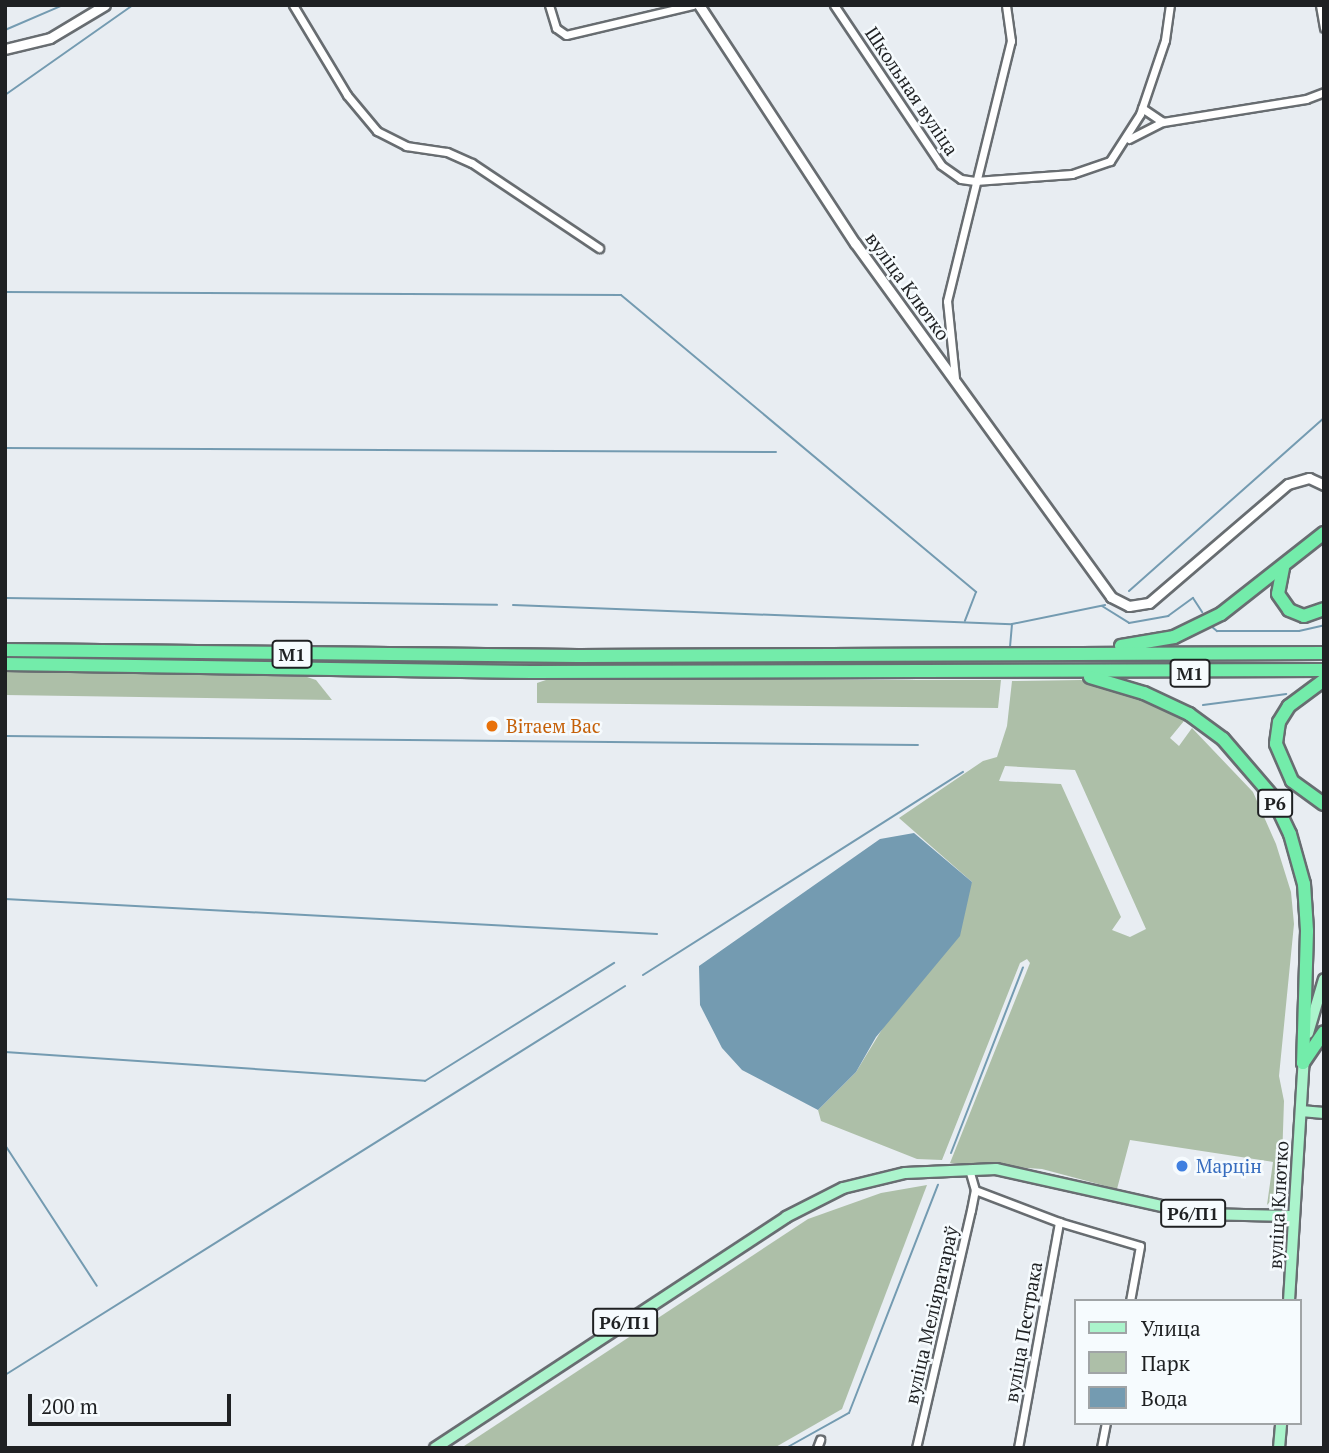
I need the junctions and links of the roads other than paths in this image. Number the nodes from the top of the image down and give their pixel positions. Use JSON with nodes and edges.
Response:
{"nodes":[{"id":1,"x":105,"y":5,"type":"edge"},
{"id":2,"x":293,"y":5,"type":"edge"},
{"id":3,"x":549,"y":5,"type":"edge"},
{"id":4,"x":693,"y":5,"type":"edge"},
{"id":5,"x":699,"y":5,"type":"edge"},
{"id":6,"x":834,"y":5,"type":"edge"},
{"id":7,"x":1006,"y":5,"type":"edge"},
{"id":8,"x":1170,"y":5,"type":"edge"},
{"id":9,"x":1320,"y":5,"type":"edge"},
{"id":10,"x":1324,"y":28,"type":"edge"},
{"id":11,"x":5,"y":49,"type":"edge"},
{"id":12,"x":1324,"y":92,"type":"edge"},
{"id":13,"x":1142,"y":108,"type":"junction"},
{"id":14,"x":1163,"y":122,"type":"junction"},
{"id":15,"x":1127,"y":140,"type":"junction"},
{"id":16,"x":975,"y":181,"type":"junction"},
{"id":17,"x":600,"y":248,"type":"dead end"},
{"id":18,"x":956,"y":382,"type":"junction"},
{"id":19,"x":1324,"y":485,"type":"edge"},
{"id":20,"x":1324,"y":533,"type":"edge"},
{"id":21,"x":1283,"y":568,"type":"junction"},
{"id":22,"x":1324,"y":609,"type":"edge"},
{"id":23,"x":5,"y":650,"type":"edge"},
{"id":24,"x":1079,"y":652,"type":"junction"},
{"id":25,"x":1324,"y":653,"type":"edge"},
{"id":26,"x":5,"y":664,"type":"edge"},
{"id":27,"x":1056,"y":670,"type":"junction"},
{"id":28,"x":1324,"y":670,"type":"edge"},
{"id":29,"x":1324,"y":680,"type":"edge"},
{"id":30,"x":1324,"y":804,"type":"edge"},
{"id":31,"x":1324,"y":979,"type":"edge"},
{"id":32,"x":1324,"y":1032,"type":"edge"},
{"id":33,"x":1303,"y":1063,"type":"junction"},
{"id":34,"x":1301,"y":1111,"type":"junction"},
{"id":35,"x":1324,"y":1113,"type":"edge"},
{"id":36,"x":969,"y":1168,"type":"junction"},
{"id":37,"x":975,"y":1190,"type":"junction"},
{"id":38,"x":1294,"y":1216,"type":"junction"},
{"id":39,"x":1059,"y":1222,"type":"junction"},
{"id":40,"x":1130,"y":1299,"type":"edge"},
{"id":41,"x":1289,"y":1299,"type":"edge"},
{"id":42,"x":1106,"y":1425,"type":"edge"},
{"id":43,"x":1281,"y":1425,"type":"edge"},
{"id":44,"x":435,"y":1448,"type":"edge"},
{"id":45,"x":916,"y":1448,"type":"edge"},
{"id":46,"x":1018,"y":1448,"type":"edge"},
{"id":47,"x":1101,"y":1448,"type":"edge"},
{"id":48,"x":1279,"y":1448,"type":"edge"}],
"edges":[{"from":1,"to":11,"type":"street"},
{"from":2,"to":17,"type":"street"},
{"from":3,"to":4,"type":"street"},
{"from":5,"to":18,"type":"street","name":"вуліца Клютко"},
{"from":6,"to":16,"type":"street","name":"Школьная вуліца"},
{"from":7,"to":16,"type":"street"},
{"from":8,"to":13,"type":"street"},
{"from":9,"to":10,"type":"street"},
{"from":12,"to":14,"type":"street"},
{"from":13,"to":14,"type":"street"},
{"from":13,"to":15,"type":"street"},
{"from":14,"to":15,"type":"street"},
{"from":15,"to":16,"type":"street"},
{"from":16,"to":18,"type":"street"},
{"from":18,"to":19,"type":"street","name":"вуліца Клютко"},
{"from":20,"to":21,"type":"highway"},
{"from":21,"to":22,"type":"highway"},
{"from":21,"to":24,"type":"highway"},
{"from":23,"to":24,"type":"highway","number":"М1"},
{"from":24,"to":25,"type":"highway","number":"М1"},
{"from":26,"to":27,"type":"highway","number":"М1"},
{"from":27,"to":28,"type":"highway","number":"М1"},
{"from":27,"to":33,"type":"highway","number":"Р6"},
{"from":29,"to":30,"type":"highway","number":"Р6"},
{"from":31,"to":33,"type":"main road","number":"Р6"},
{"from":32,"to":33,"type":"highway"},
{"from":33,"to":34,"type":"main road","number":"Р6"},
{"from":34,"to":35,"type":"main road"},
{"from":34,"to":38,"type":"main road","name":"вуліца Клютко","number":"Р6"},
{"from":36,"to":37,"type":"street"},
{"from":36,"to":38,"type":"main road","number":"Р6/П1"},
{"from":36,"to":44,"type":"main road","number":"Р6/П1"},
{"from":37,"to":39,"type":"street"},
{"from":37,"to":45,"type":"street","name":"вуліца Меліяратараў"},
{"from":38,"to":41,"type":"main road","name":"вуліца Клютко","number":"Р6"},
{"from":39,"to":40,"type":"street"},
{"from":39,"to":46,"type":"street","name":"вуліца Пестрака"},
{"from":42,"to":47,"type":"street"},
{"from":43,"to":48,"type":"main road"}]}
